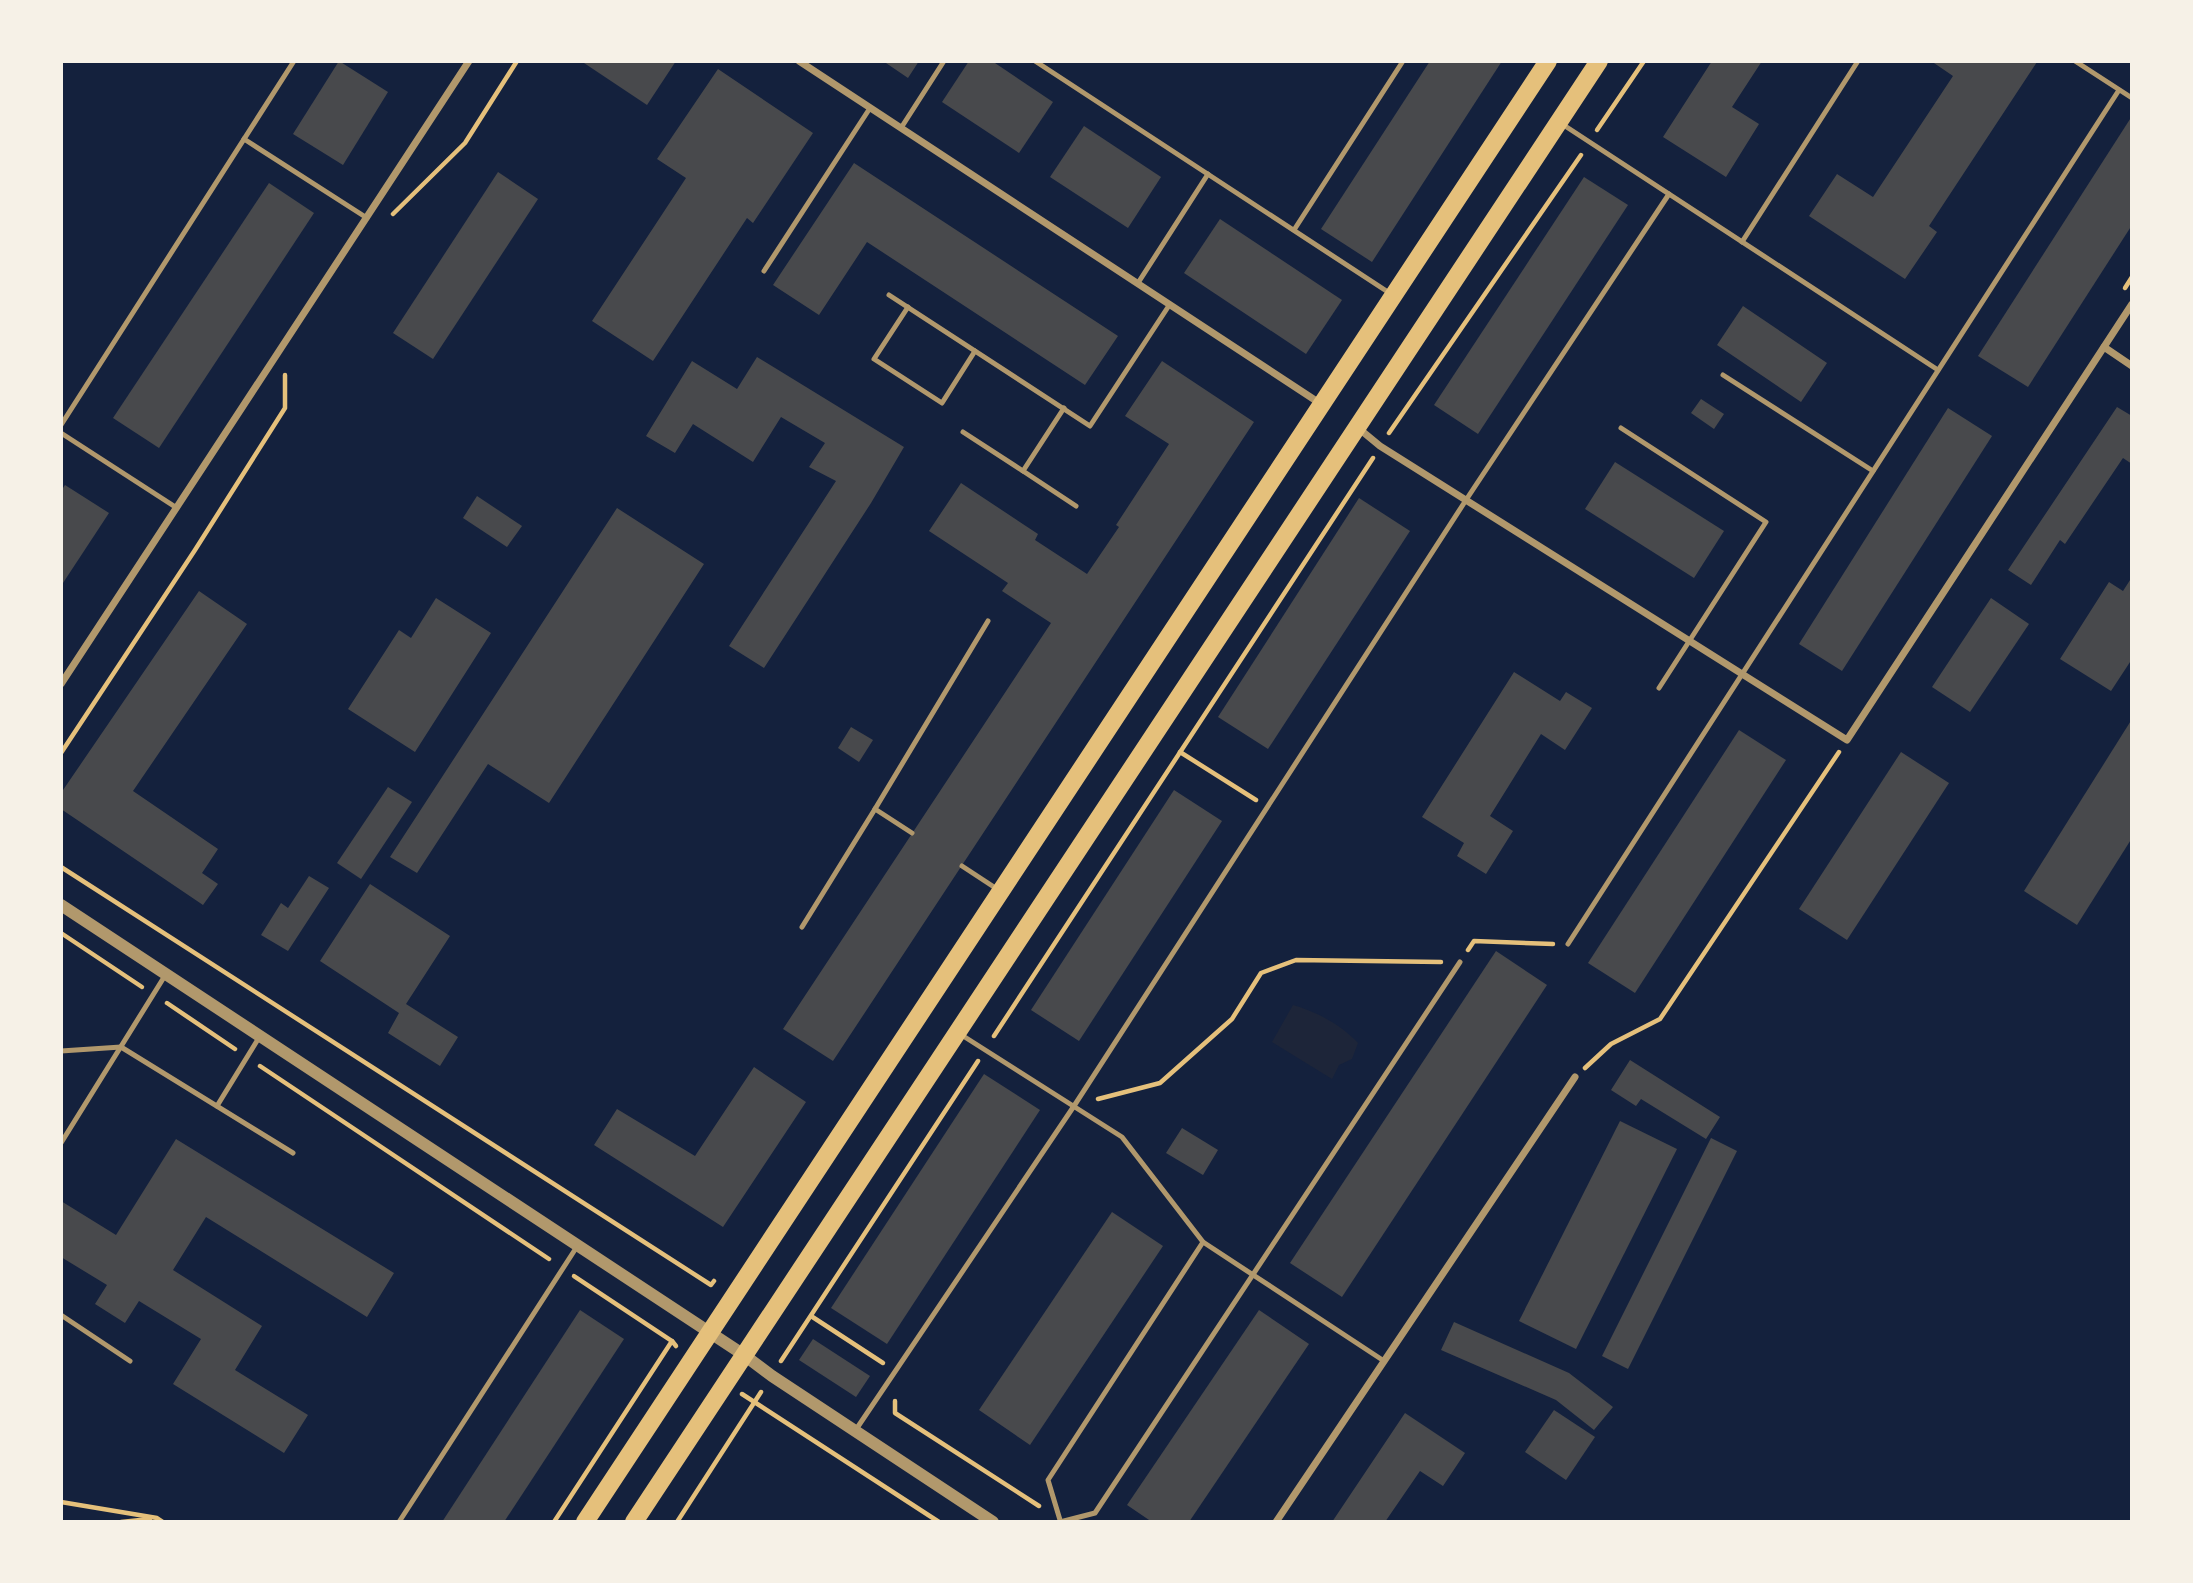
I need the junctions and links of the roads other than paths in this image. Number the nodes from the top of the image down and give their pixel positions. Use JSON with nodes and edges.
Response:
{"nodes":[{"id":1,"x":293,"y":61,"type":"edge"},
{"id":2,"x":469,"y":61,"type":"edge"},
{"id":3,"x":799,"y":61,"type":"edge"},
{"id":4,"x":944,"y":61,"type":"edge"},
{"id":5,"x":1035,"y":61,"type":"edge"},
{"id":6,"x":1403,"y":61,"type":"edge"},
{"id":7,"x":1548,"y":61,"type":"edge"},
{"id":8,"x":1600,"y":61,"type":"edge"},
{"id":9,"x":1858,"y":61,"type":"edge"},
{"id":10,"x":2075,"y":61,"type":"edge"},
{"id":11,"x":2119,"y":90,"type":"junction"},
{"id":12,"x":2132,"y":98,"type":"edge"},
{"id":13,"x":870,"y":108,"type":"junction"},
{"id":14,"x":1559,"y":122,"type":"junction"},
{"id":15,"x":901,"y":128,"type":"junction"},
{"id":16,"x":244,"y":139,"type":"junction"},
{"id":17,"x":1208,"y":174,"type":"junction"},
{"id":18,"x":1669,"y":194,"type":"junction"},
{"id":19,"x":367,"y":218,"type":"junction"},
{"id":20,"x":1294,"y":230,"type":"junction"},
{"id":21,"x":1742,"y":242,"type":"junction"},
{"id":22,"x":764,"y":271,"type":"dead end"},
{"id":23,"x":1138,"y":283,"type":"junction"},
{"id":24,"x":889,"y":295,"type":"dead end"},
{"id":25,"x":1393,"y":296,"type":"junction"},
{"id":26,"x":1170,"y":304,"type":"junction"},
{"id":27,"x":2132,"y":304,"type":"edge"},
{"id":28,"x":908,"y":307,"type":"junction"},
{"id":29,"x":2104,"y":347,"type":"junction"},
{"id":30,"x":975,"y":351,"type":"junction"},
{"id":31,"x":2132,"y":366,"type":"edge"},
{"id":32,"x":1938,"y":370,"type":"junction"},
{"id":33,"x":1723,"y":375,"type":"dead end"},
{"id":34,"x":1322,"y":404,"type":"junction"},
{"id":35,"x":1064,"y":408,"type":"junction"},
{"id":36,"x":61,"y":425,"type":"edge"},
{"id":37,"x":1357,"y":427,"type":"junction"},
{"id":38,"x":1621,"y":428,"type":"dead end"},
{"id":39,"x":963,"y":432,"type":"dead end"},
{"id":40,"x":61,"y":433,"type":"edge"},
{"id":41,"x":1023,"y":471,"type":"junction"},
{"id":42,"x":1873,"y":471,"type":"junction"},
{"id":43,"x":1466,"y":500,"type":"junction"},
{"id":44,"x":1076,"y":506,"type":"dead end"},
{"id":45,"x":177,"y":508,"type":"junction"},
{"id":46,"x":988,"y":621,"type":"dead end"},
{"id":47,"x":1689,"y":640,"type":"junction"},
{"id":48,"x":1743,"y":674,"type":"junction"},
{"id":49,"x":61,"y":684,"type":"edge"},
{"id":50,"x":1659,"y":688,"type":"dead end"},
{"id":51,"x":875,"y":808,"type":"junction"},
{"id":52,"x":912,"y":833,"type":"dead end"},
{"id":53,"x":962,"y":866,"type":"dead end"},
{"id":54,"x":1001,"y":891,"type":"junction"},
{"id":55,"x":61,"y":905,"type":"edge"},
{"id":56,"x":802,"y":927,"type":"dead end"},
{"id":57,"x":1568,"y":944,"type":"road end"},
{"id":58,"x":1460,"y":962,"type":"road end"},
{"id":59,"x":166,"y":974,"type":"junction"},
{"id":60,"x":958,"y":1032,"type":"junction"},
{"id":61,"x":260,"y":1036,"type":"junction"},
{"id":62,"x":121,"y":1047,"type":"junction"},
{"id":63,"x":61,"y":1051,"type":"edge"},
{"id":64,"x":1575,"y":1077,"type":"road end"},
{"id":65,"x":1074,"y":1106,"type":"junction"},
{"id":66,"x":217,"y":1107,"type":"junction"},
{"id":67,"x":61,"y":1143,"type":"edge"},
{"id":68,"x":293,"y":1153,"type":"dead end"},
{"id":69,"x":1203,"y":1242,"type":"junction"},
{"id":70,"x":578,"y":1245,"type":"junction"},
{"id":71,"x":1252,"y":1275,"type":"junction"},
{"id":72,"x":61,"y":1315,"type":"edge"},
{"id":73,"x":710,"y":1332,"type":"junction"},
{"id":74,"x":744,"y":1355,"type":"junction"},
{"id":75,"x":130,"y":1361,"type":"dead end"},
{"id":76,"x":1384,"y":1361,"type":"junction"},
{"id":77,"x":855,"y":1431,"type":"junction"},
{"id":78,"x":1060,"y":1521,"type":"edge"},
{"id":79,"x":399,"y":1522,"type":"edge"},
{"id":80,"x":586,"y":1522,"type":"edge"},
{"id":81,"x":634,"y":1522,"type":"edge"},
{"id":82,"x":993,"y":1522,"type":"edge"},
{"id":83,"x":1276,"y":1522,"type":"edge"}],
"edges":[{"from":1,"to":16,"type":"lane"},
{"from":2,"to":19,"type":"street"},
{"from":3,"to":13,"type":"street"},
{"from":4,"to":15,"type":"lane"},
{"from":5,"to":17,"type":"lane"},
{"from":6,"to":20,"type":"lane"},
{"from":7,"to":25,"type":"main road"},
{"from":8,"to":14,"type":"main road"},
{"from":9,"to":21,"type":"lane"},
{"from":10,"to":11,"type":"lane"},
{"from":11,"to":12,"type":"lane"},
{"from":11,"to":32,"type":"lane"},
{"from":13,"to":15,"type":"street"},
{"from":13,"to":22,"type":"lane"},
{"from":14,"to":18,"type":"lane"},
{"from":14,"to":37,"type":"main road"},
{"from":15,"to":23,"type":"street"},
{"from":16,"to":19,"type":"lane"},
{"from":16,"to":36,"type":"lane"},
{"from":17,"to":20,"type":"lane"},
{"from":17,"to":23,"type":"lane"},
{"from":18,"to":21,"type":"lane"},
{"from":18,"to":43,"type":"lane"},
{"from":19,"to":45,"type":"street"},
{"from":20,"to":25,"type":"lane"},
{"from":21,"to":32,"type":"lane"},
{"from":23,"to":26,"type":"street"},
{"from":24,"to":28,"type":"lane"},
{"from":25,"to":34,"type":"main road"},
{"from":26,"to":34,"type":"street"},
{"from":26,"to":35,"type":"lane"},
{"from":27,"to":29,"type":"street"},
{"from":28,"to":30,"type":"lane"},
{"from":28,"to":30,"type":"lane"},
{"from":29,"to":31,"type":"street"},
{"from":29,"to":48,"type":"street"},
{"from":30,"to":35,"type":"lane"},
{"from":32,"to":42,"type":"lane"},
{"from":33,"to":42,"type":"lane"},
{"from":34,"to":54,"type":"main road"},
{"from":35,"to":41,"type":"lane"},
{"from":37,"to":43,"type":"street"},
{"from":37,"to":60,"type":"main road"},
{"from":38,"to":47,"type":"lane"},
{"from":39,"to":41,"type":"lane"},
{"from":40,"to":45,"type":"lane"},
{"from":41,"to":44,"type":"lane"},
{"from":42,"to":48,"type":"lane"},
{"from":43,"to":47,"type":"street"},
{"from":43,"to":65,"type":"lane"},
{"from":45,"to":49,"type":"street"},
{"from":46,"to":51,"type":"lane"},
{"from":47,"to":48,"type":"street"},
{"from":47,"to":50,"type":"lane"},
{"from":48,"to":57,"type":"lane"},
{"from":51,"to":52,"type":"lane"},
{"from":51,"to":56,"type":"lane"},
{"from":53,"to":54,"type":"lane"},
{"from":54,"to":73,"type":"main road"},
{"from":55,"to":59,"type":"street"},
{"from":58,"to":71,"type":"lane"},
{"from":59,"to":61,"type":"street"},
{"from":59,"to":62,"type":"lane"},
{"from":60,"to":65,"type":"lane"},
{"from":60,"to":74,"type":"main road"},
{"from":61,"to":66,"type":"lane"},
{"from":61,"to":70,"type":"street"},
{"from":62,"to":63,"type":"lane"},
{"from":62,"to":66,"type":"lane"},
{"from":62,"to":67,"type":"lane"},
{"from":64,"to":76,"type":"street"},
{"from":65,"to":69,"type":"lane"},
{"from":65,"to":77,"type":"lane"},
{"from":66,"to":68,"type":"lane"},
{"from":69,"to":71,"type":"lane"},
{"from":69,"to":78,"type":"lane"},
{"from":70,"to":73,"type":"street"},
{"from":70,"to":79,"type":"lane"},
{"from":71,"to":76,"type":"lane"},
{"from":71,"to":78,"type":"lane"},
{"from":72,"to":75,"type":"lane"},
{"from":73,"to":74,"type":"street"},
{"from":73,"to":80,"type":"main road"},
{"from":74,"to":77,"type":"street"},
{"from":74,"to":81,"type":"main road"},
{"from":76,"to":83,"type":"street"},
{"from":77,"to":82,"type":"street"}]}
